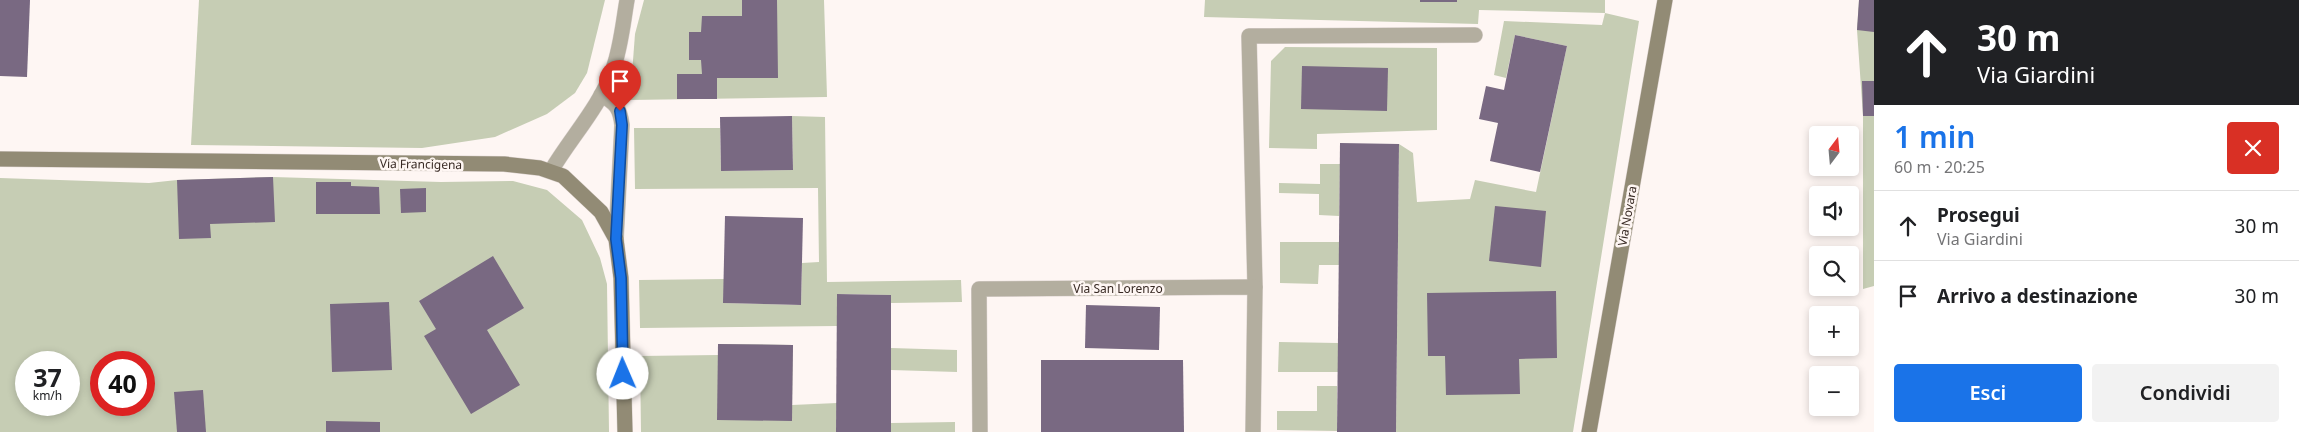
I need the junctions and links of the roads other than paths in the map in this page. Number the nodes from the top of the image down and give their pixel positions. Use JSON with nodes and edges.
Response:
{"nodes":[{"id":1,"x":627,"y":0,"type":"edge"},
{"id":2,"x":1665,"y":0,"type":"edge"},
{"id":3,"x":1475,"y":35,"type":"dead end"},
{"id":4,"x":601,"y":95,"type":"junction"},
{"id":5,"x":0,"y":159,"type":"edge"},
{"id":6,"x":550,"y":171,"type":"junction"},
{"id":7,"x":616,"y":239,"type":"junction"},
{"id":8,"x":1255,"y":287,"type":"junction"},
{"id":9,"x":625,"y":432,"type":"edge"},
{"id":10,"x":980,"y":432,"type":"edge"},
{"id":11,"x":1253,"y":432,"type":"edge"},
{"id":12,"x":1589,"y":432,"type":"edge"}],
"edges":[{"from":1,"to":4,"type":"street"},
{"from":2,"to":12,"type":"street","name":"Via Novara"},
{"from":3,"to":8,"type":"street"},
{"from":4,"to":6,"type":"street"},
{"from":4,"to":7,"type":"street"},
{"from":5,"to":6,"type":"street","name":"Via Francigena"},
{"from":6,"to":7,"type":"street","name":"Via Francigena"},
{"from":7,"to":9,"type":"street","name":"Via Francigena"},
{"from":8,"to":10,"type":"street","name":"Via San Lorenzo"},
{"from":8,"to":11,"type":"street"}]}
